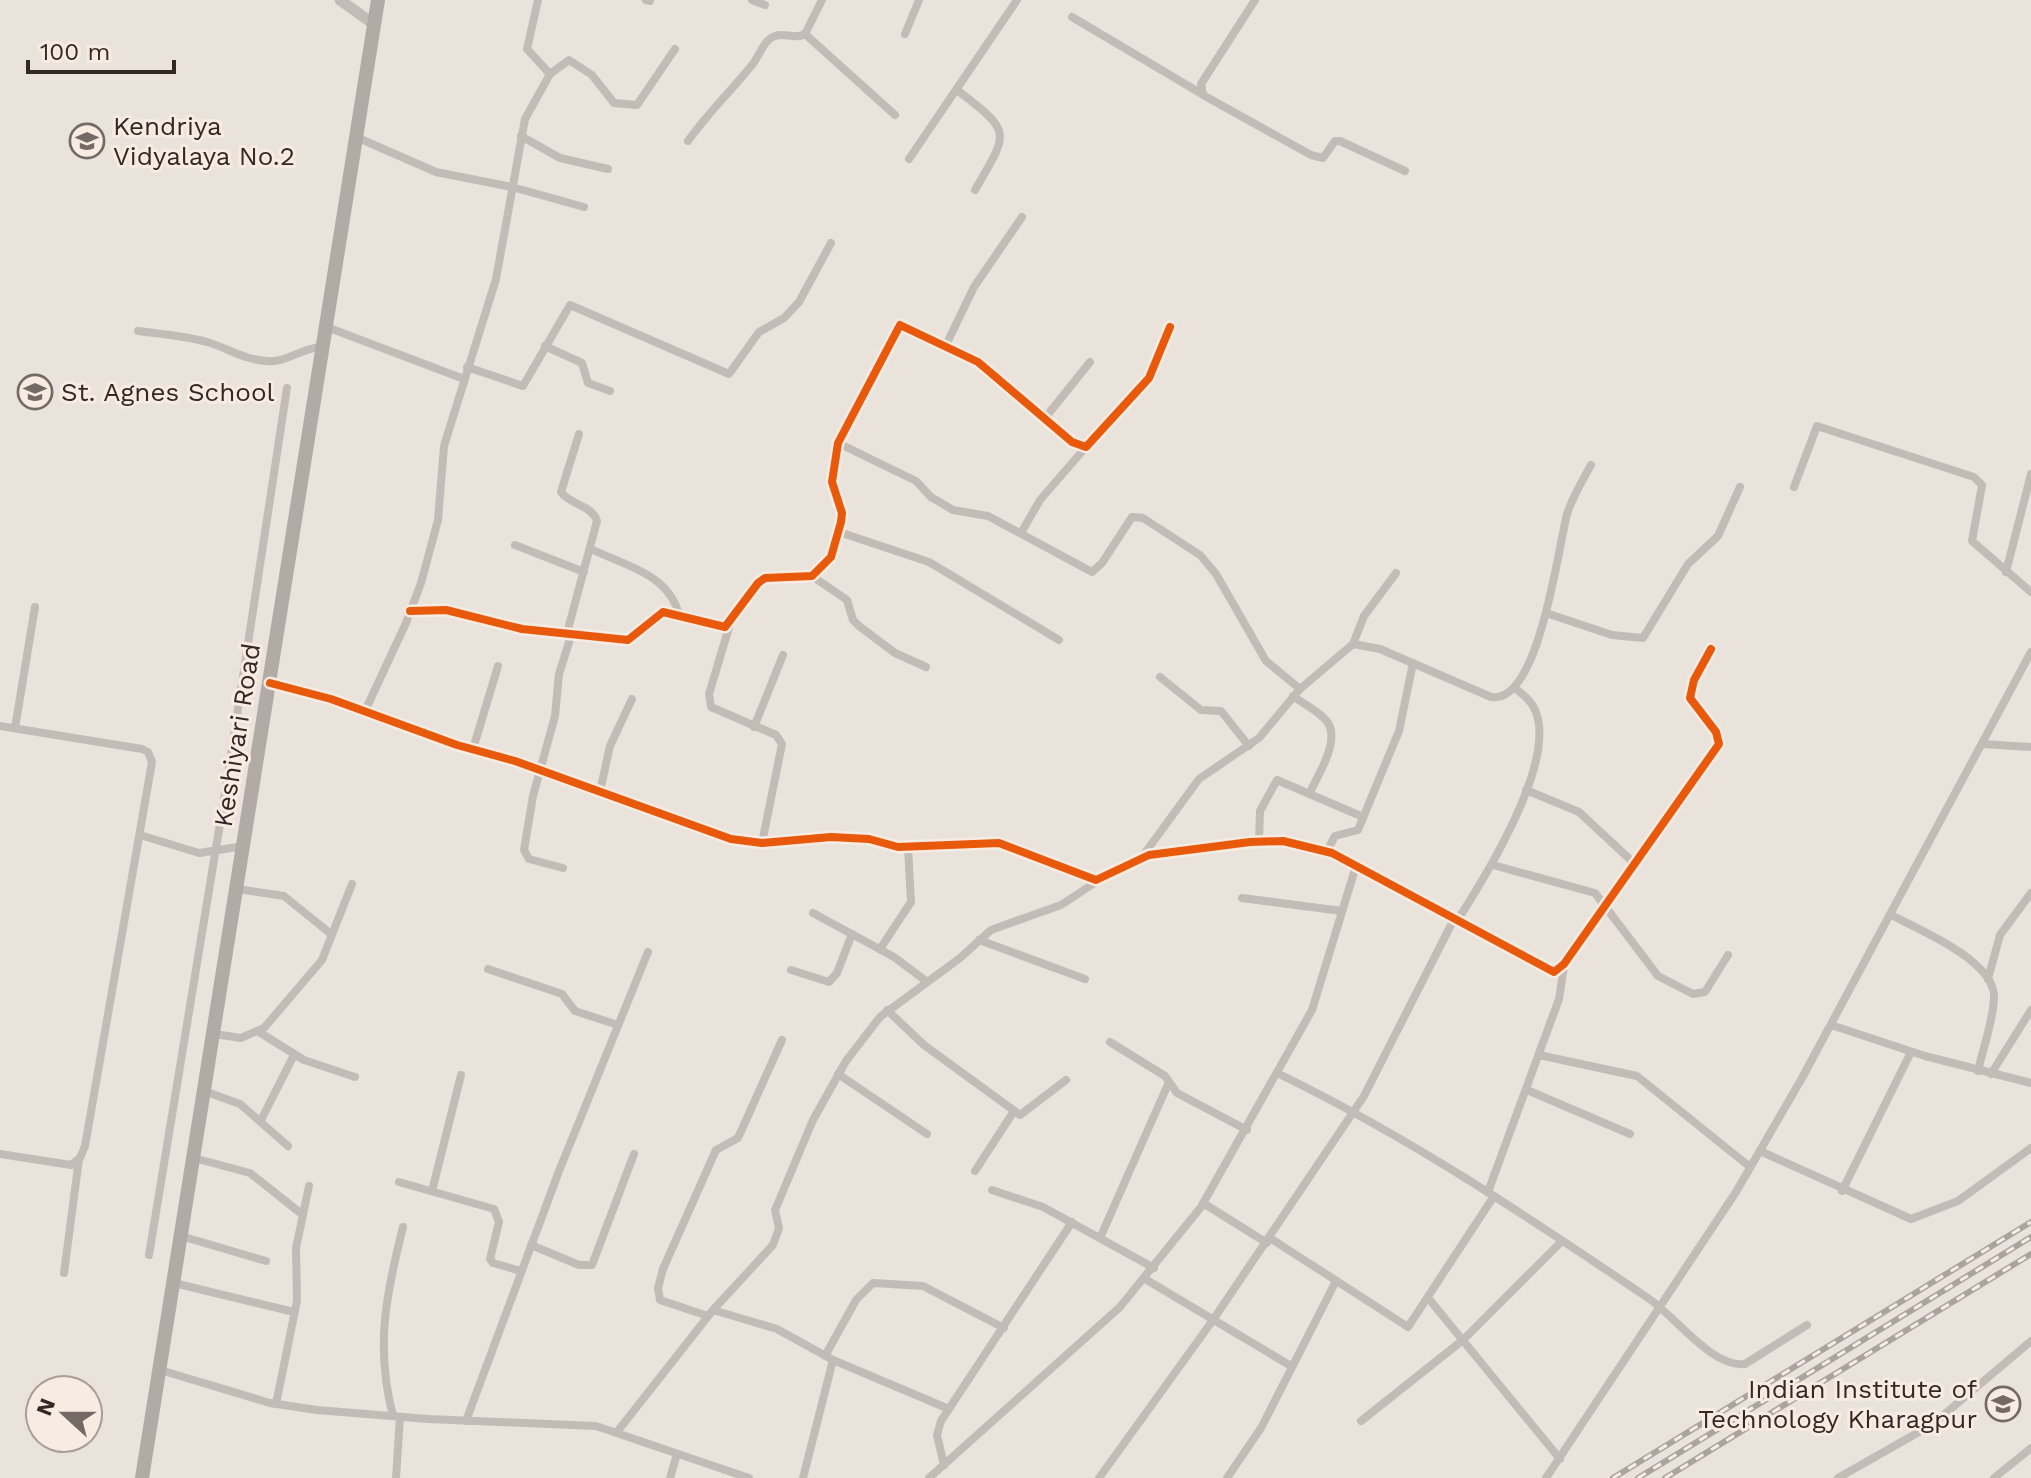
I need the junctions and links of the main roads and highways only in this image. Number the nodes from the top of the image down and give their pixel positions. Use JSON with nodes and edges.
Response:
{"nodes":[{"id":1,"x":378,"y":0,"type":"edge"},
{"id":2,"x":142,"y":1478,"type":"edge"}],
"edges":[{"from":1,"to":2,"type":"main road","name":"Keshiyari Road"}]}
